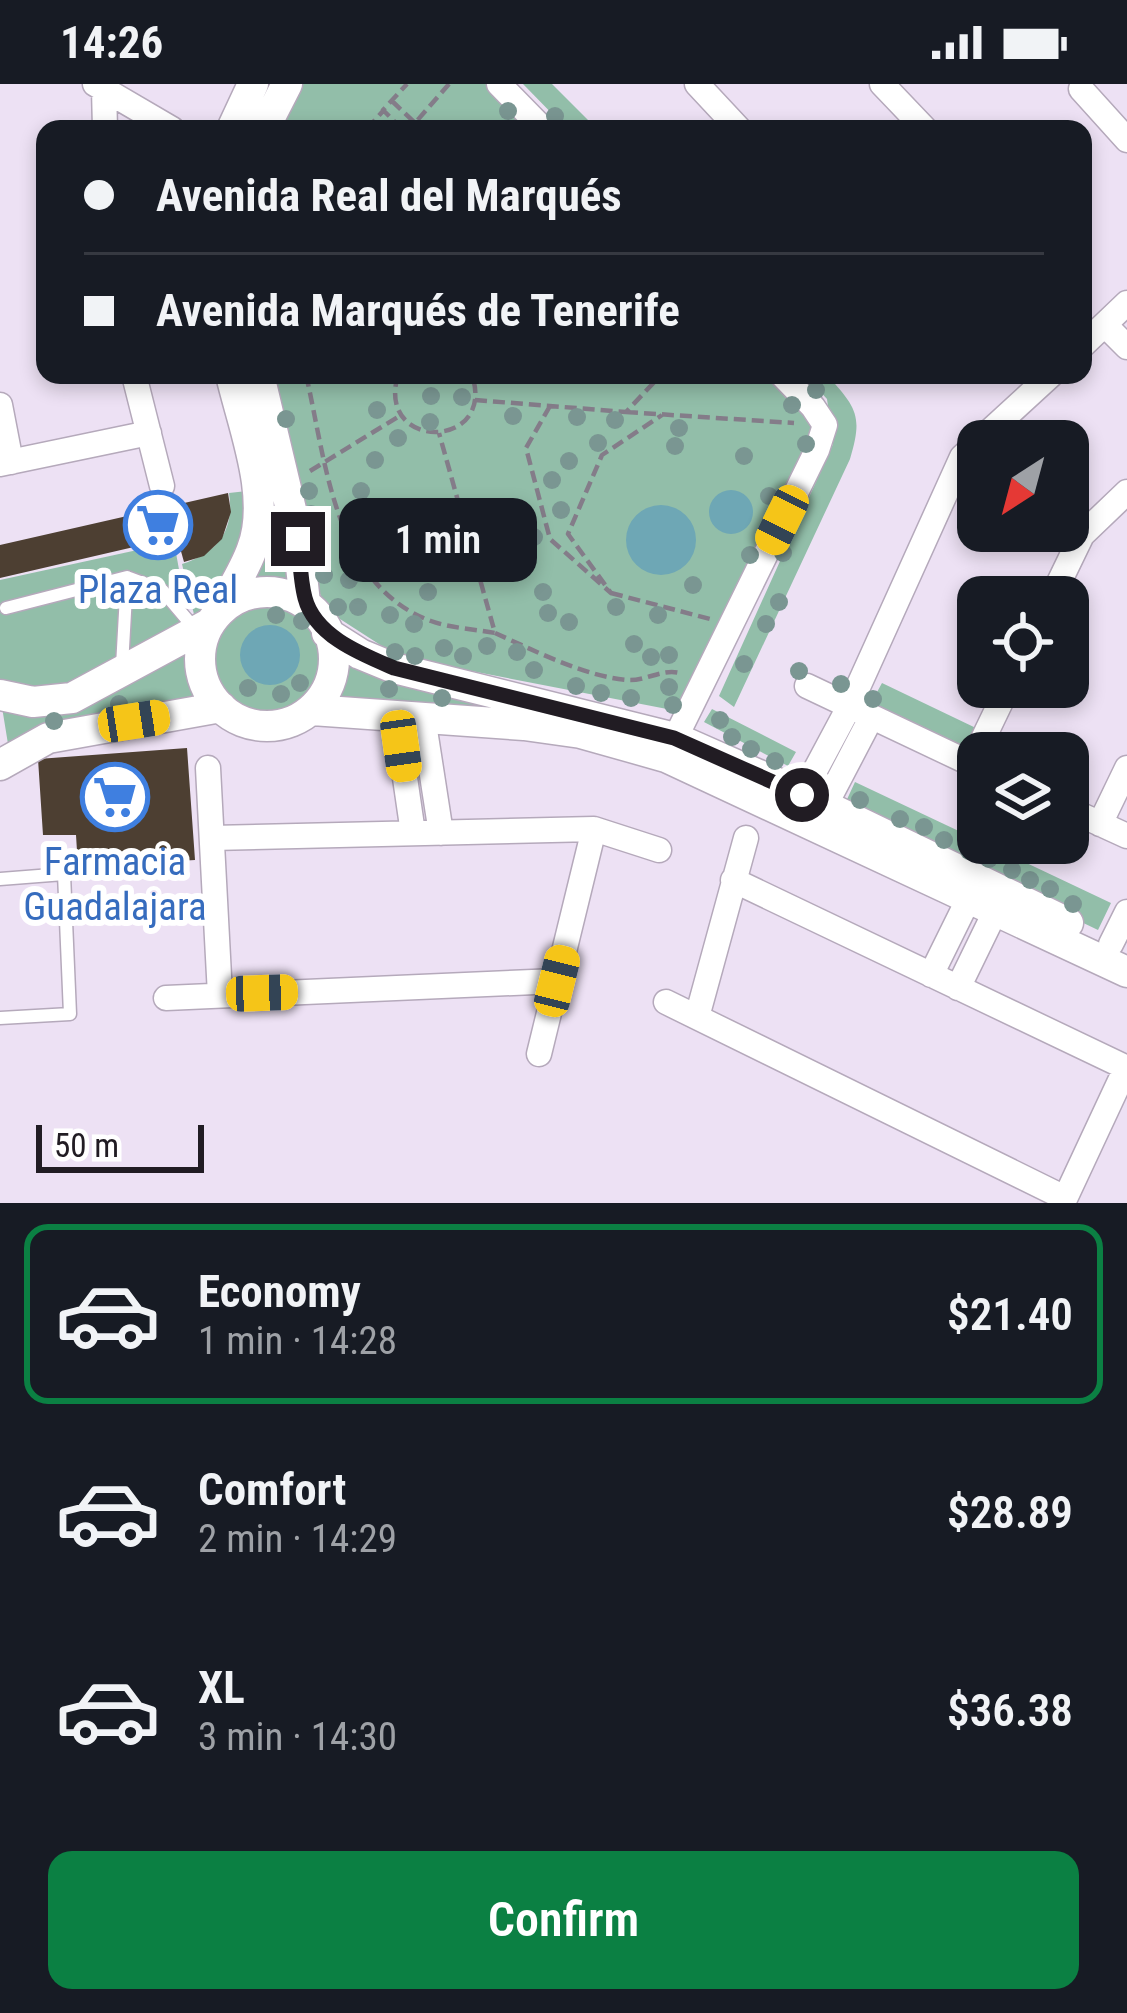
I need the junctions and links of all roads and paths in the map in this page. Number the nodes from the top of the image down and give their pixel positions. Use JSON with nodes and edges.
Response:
{"nodes":[{"id":1,"x":253,"y":84,"type":"edge"},
{"id":2,"x":287,"y":84,"type":"edge"},
{"id":3,"x":407,"y":84,"type":"edge"},
{"id":4,"x":449,"y":84,"type":"edge"},
{"id":5,"x":500,"y":84,"type":"edge"},
{"id":6,"x":697,"y":84,"type":"edge"},
{"id":7,"x":882,"y":84,"type":"edge"},
{"id":8,"x":99,"y":86,"type":"edge"},
{"id":9,"x":1081,"y":89,"type":"dead end"},
{"id":10,"x":392,"y":101,"type":"junction"},
{"id":11,"x":383,"y":110,"type":"junction"},
{"id":12,"x":104,"y":120,"type":"edge"},
{"id":13,"x":142,"y":120,"type":"edge"},
{"id":14,"x":236,"y":120,"type":"edge"},
{"id":15,"x":269,"y":120,"type":"edge"},
{"id":16,"x":375,"y":120,"type":"edge"},
{"id":17,"x":393,"y":120,"type":"edge"},
{"id":18,"x":412,"y":120,"type":"edge"},
{"id":19,"x":418,"y":120,"type":"edge"},
{"id":20,"x":534,"y":120,"type":"edge"},
{"id":21,"x":731,"y":120,"type":"edge"},
{"id":22,"x":916,"y":120,"type":"edge"},
{"id":23,"x":1124,"y":131,"type":"edge"},
{"id":24,"x":1127,"y":303,"type":"edge"},
{"id":25,"x":1105,"y":325,"type":"junction"},
{"id":26,"x":1092,"y":337,"type":"edge"},
{"id":27,"x":1127,"y":347,"type":"edge"},
{"id":28,"x":136,"y":384,"type":"edge"},
{"id":29,"x":233,"y":384,"type":"edge"},
{"id":30,"x":261,"y":384,"type":"edge"},
{"id":31,"x":308,"y":384,"type":"edge"},
{"id":32,"x":395,"y":384,"type":"edge"},
{"id":33,"x":473,"y":384,"type":"edge"},
{"id":34,"x":652,"y":384,"type":"edge"},
{"id":35,"x":791,"y":384,"type":"edge"},
{"id":36,"x":1041,"y":384,"type":"edge"},
{"id":37,"x":475,"y":400,"type":"junction"},
{"id":38,"x":0,"y":405,"type":"edge"},
{"id":39,"x":550,"y":406,"type":"junction"},
{"id":40,"x":626,"y":412,"type":"junction"},
{"id":41,"x":401,"y":415,"type":"junction"},
{"id":42,"x":662,"y":415,"type":"junction"},
{"id":43,"x":1001,"y":420,"type":"edge"},
{"id":44,"x":825,"y":425,"type":"junction"},
{"id":45,"x":148,"y":433,"type":"junction"},
{"id":46,"x":439,"y":433,"type":"dead end"},
{"id":47,"x":326,"y":462,"type":"junction"},
{"id":48,"x":6,"y":463,"type":"edge"},
{"id":49,"x":957,"y":470,"type":"edge"},
{"id":50,"x":161,"y":486,"type":"dead end"},
{"id":51,"x":284,"y":487,"type":"junction"},
{"id":52,"x":1127,"y":492,"type":"edge"},
{"id":53,"x":1062,"y":576,"type":"edge"},
{"id":54,"x":127,"y":578,"type":"junction"},
{"id":55,"x":611,"y":592,"type":"junction"},
{"id":56,"x":305,"y":602,"type":"junction"},
{"id":57,"x":6,"y":608,"type":"dead end"},
{"id":58,"x":209,"y":621,"type":"junction"},
{"id":59,"x":730,"y":625,"type":"junction"},
{"id":60,"x":328,"y":633,"type":"junction"},
{"id":61,"x":495,"y":633,"type":"junction"},
{"id":62,"x":674,"y":670,"type":"dead end"},
{"id":63,"x":121,"y":671,"type":"junction"},
{"id":64,"x":807,"y":686,"type":"dead end"},
{"id":65,"x":0,"y":694,"type":"edge"},
{"id":66,"x":221,"y":707,"type":"junction"},
{"id":67,"x":313,"y":710,"type":"junction"},
{"id":68,"x":860,"y":712,"type":"junction"},
{"id":69,"x":410,"y":716,"type":"junction"},
{"id":70,"x":670,"y":748,"type":"junction"},
{"id":71,"x":957,"y":757,"type":"edge"},
{"id":72,"x":0,"y":765,"type":"edge"},
{"id":73,"x":208,"y":768,"type":"dead end"},
{"id":74,"x":1127,"y":768,"type":"edge"},
{"id":75,"x":814,"y":801,"type":"junction"},
{"id":76,"x":1089,"y":819,"type":"edge"},
{"id":77,"x":1100,"y":824,"type":"junction"},
{"id":78,"x":594,"y":829,"type":"junction"},
{"id":79,"x":413,"y":833,"type":"junction"},
{"id":80,"x":441,"y":833,"type":"junction"},
{"id":81,"x":1127,"y":836,"type":"edge"},
{"id":82,"x":212,"y":838,"type":"junction"},
{"id":83,"x":746,"y":838,"type":"dead end"},
{"id":84,"x":659,"y":850,"type":"dead end"},
{"id":85,"x":0,"y":879,"type":"edge"},
{"id":86,"x":733,"y":880,"type":"junction"},
{"id":87,"x":981,"y":906,"type":"junction"},
{"id":88,"x":1127,"y":912,"type":"edge"},
{"id":89,"x":1119,"y":948,"type":"edge"},
{"id":90,"x":1127,"y":972,"type":"edge"},
{"id":91,"x":931,"y":975,"type":"junction"},
{"id":92,"x":557,"y":981,"type":"junction"},
{"id":93,"x":958,"y":988,"type":"junction"},
{"id":94,"x":220,"y":995,"type":"junction"},
{"id":95,"x":166,"y":998,"type":"dead end"},
{"id":96,"x":666,"y":1003,"type":"dead end"},
{"id":97,"x":697,"y":1017,"type":"junction"},
{"id":98,"x":0,"y":1018,"type":"edge"},
{"id":99,"x":539,"y":1054,"type":"dead end"},
{"id":100,"x":1126,"y":1068,"type":"edge"},
{"id":101,"x":1064,"y":1200,"type":"edge"}],
"edges":[{"from":1,"to":14,"type":"street"},
{"from":2,"to":15,"type":"street"},
{"from":3,"to":10,"type":"path"},
{"from":4,"to":19,"type":"path"},
{"from":5,"to":20,"type":"street"},
{"from":6,"to":21,"type":"street"},
{"from":7,"to":22,"type":"street"},
{"from":8,"to":12,"type":"street"},
{"from":8,"to":13,"type":"street"},
{"from":9,"to":23,"type":"street"},
{"from":10,"to":11,"type":"path"},
{"from":10,"to":18,"type":"path"},
{"from":11,"to":16,"type":"path"},
{"from":11,"to":17,"type":"path"},
{"from":24,"to":25,"type":"street"},
{"from":25,"to":26,"type":"street"},
{"from":25,"to":27,"type":"street"},
{"from":28,"to":45,"type":"street"},
{"from":29,"to":58,"type":"street"},
{"from":30,"to":51,"type":"street"},
{"from":31,"to":47,"type":"path"},
{"from":32,"to":41,"type":"path"},
{"from":33,"to":37,"type":"path"},
{"from":34,"to":40,"type":"path"},
{"from":35,"to":44,"type":"street"},
{"from":36,"to":43,"type":"street"},
{"from":37,"to":39,"type":"path"},
{"from":37,"to":41,"type":"path"},
{"from":38,"to":48,"type":"street"},
{"from":39,"to":40,"type":"path"},
{"from":39,"to":55,"type":"path"},
{"from":40,"to":42,"type":"path"},
{"from":41,"to":47,"type":"path"},
{"from":42,"to":44,"type":"path"},
{"from":42,"to":55,"type":"path"},
{"from":44,"to":59,"type":"street"},
{"from":45,"to":48,"type":"street"},
{"from":45,"to":50,"type":"street"},
{"from":46,"to":61,"type":"path"},
{"from":47,"to":51,"type":"path"},
{"from":47,"to":61,"type":"path"},
{"from":49,"to":68,"type":"street"},
{"from":51,"to":56,"type":"street"},
{"from":52,"to":53,"type":"street"},
{"from":54,"to":57,"type":"lane"},
{"from":54,"to":58,"type":"lane"},
{"from":54,"to":63,"type":"lane"},
{"from":55,"to":59,"type":"path"},
{"from":56,"to":58,"type":"street"},
{"from":56,"to":60,"type":"street"},
{"from":58,"to":63,"type":"street"},
{"from":58,"to":66,"type":"street"},
{"from":59,"to":70,"type":"street"},
{"from":60,"to":67,"type":"street"},
{"from":60,"to":70,"type":"street"},
{"from":61,"to":62,"type":"path"},
{"from":63,"to":65,"type":"street"},
{"from":64,"to":68,"type":"street"},
{"from":66,"to":67,"type":"street"},
{"from":66,"to":72,"type":"street"},
{"from":67,"to":69,"type":"street"},
{"from":68,"to":71,"type":"street"},
{"from":68,"to":75,"type":"street"},
{"from":69,"to":70,"type":"street"},
{"from":69,"to":79,"type":"street"},
{"from":69,"to":80,"type":"street"},
{"from":70,"to":75,"type":"street"},
{"from":70,"to":87,"type":"street"},
{"from":73,"to":82,"type":"street"},
{"from":74,"to":77,"type":"street"},
{"from":75,"to":89,"type":"street"},
{"from":76,"to":77,"type":"street"},
{"from":77,"to":81,"type":"street"},
{"from":78,"to":80,"type":"street"},
{"from":78,"to":84,"type":"street"},
{"from":78,"to":92,"type":"street"},
{"from":79,"to":80,"type":"street"},
{"from":79,"to":82,"type":"street"},
{"from":82,"to":94,"type":"street"},
{"from":83,"to":86,"type":"street"},
{"from":85,"to":98,"type":"lane"},
{"from":86,"to":91,"type":"street"},
{"from":86,"to":97,"type":"street"},
{"from":87,"to":90,"type":"street"},
{"from":87,"to":91,"type":"street"},
{"from":87,"to":93,"type":"street"},
{"from":88,"to":89,"type":"street"},
{"from":91,"to":93,"type":"street"},
{"from":92,"to":94,"type":"street"},
{"from":92,"to":99,"type":"street"},
{"from":93,"to":100,"type":"street"},
{"from":94,"to":95,"type":"street"},
{"from":96,"to":97,"type":"street"},
{"from":97,"to":101,"type":"street"},
{"from":100,"to":101,"type":"street"}]}
